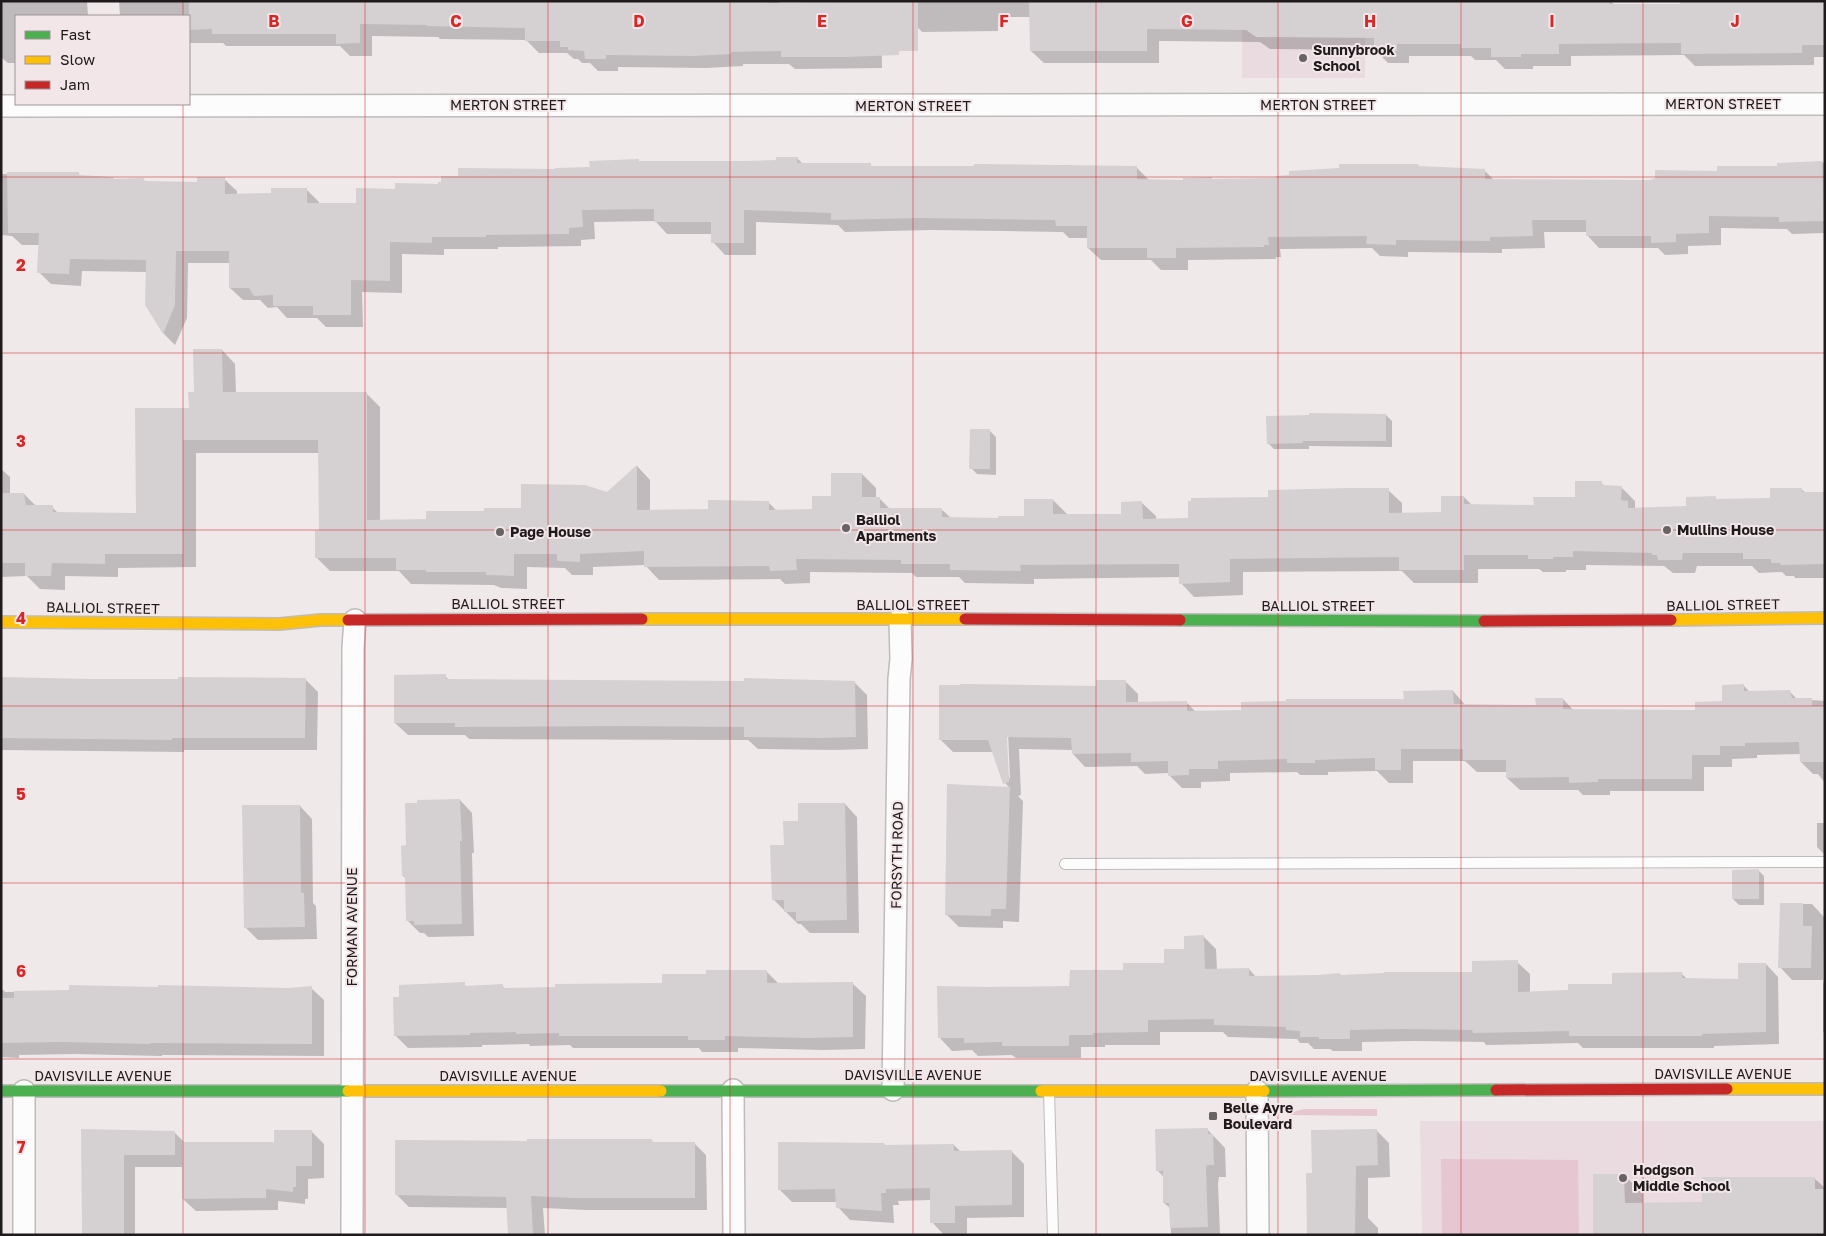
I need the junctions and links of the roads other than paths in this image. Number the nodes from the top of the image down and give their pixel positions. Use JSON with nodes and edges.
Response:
{"nodes":[{"id":1,"x":1825,"y":104,"type":"edge"},
{"id":2,"x":1,"y":106,"type":"edge"},
{"id":3,"x":1825,"y":618,"type":"edge"},
{"id":4,"x":900,"y":619,"type":"junction"},
{"id":5,"x":355,"y":620,"type":"junction"},
{"id":6,"x":1,"y":622,"type":"edge"},
{"id":7,"x":1825,"y":862,"type":"edge"},
{"id":8,"x":1065,"y":864,"type":"dead end"},
{"id":9,"x":1825,"y":1088,"type":"edge"},
{"id":10,"x":733,"y":1090,"type":"junction"},
{"id":11,"x":893,"y":1090,"type":"junction"},
{"id":12,"x":1,"y":1091,"type":"edge"},
{"id":13,"x":24,"y":1091,"type":"junction"},
{"id":14,"x":1049,"y":1091,"type":"junction"},
{"id":15,"x":1257,"y":1091,"type":"junction"},
{"id":16,"x":352,"y":1092,"type":"junction"},
{"id":17,"x":24,"y":1235,"type":"edge"},
{"id":18,"x":352,"y":1235,"type":"edge"},
{"id":19,"x":734,"y":1235,"type":"edge"},
{"id":20,"x":1053,"y":1235,"type":"edge"},
{"id":21,"x":1258,"y":1235,"type":"edge"}],
"edges":[{"from":1,"to":2,"type":"street","name":"MERTON STREET"},
{"from":3,"to":4,"type":"street","name":"BALLIOL STREET"},
{"from":4,"to":5,"type":"street","name":"BALLIOL STREET"},
{"from":4,"to":11,"type":"street","name":"FORSYTH ROAD"},
{"from":5,"to":6,"type":"street","name":"BALLIOL STREET"},
{"from":5,"to":16,"type":"street","name":"FORMAN AVENUE"},
{"from":7,"to":8,"type":"lane"},
{"from":9,"to":15,"type":"street","name":"DAVISVILLE AVENUE"},
{"from":10,"to":11,"type":"street","name":"DAVISVILLE AVENUE"},
{"from":10,"to":16,"type":"street","name":"DAVISVILLE AVENUE"},
{"from":10,"to":19,"type":"street"},
{"from":11,"to":14,"type":"street","name":"DAVISVILLE AVENUE"},
{"from":12,"to":13,"type":"street","name":"DAVISVILLE AVENUE"},
{"from":13,"to":16,"type":"street","name":"DAVISVILLE AVENUE"},
{"from":13,"to":17,"type":"street"},
{"from":14,"to":15,"type":"street","name":"DAVISVILLE AVENUE"},
{"from":14,"to":20,"type":"lane"},
{"from":15,"to":21,"type":"street"},
{"from":16,"to":18,"type":"street","name":"FORMAN AVENUE"}]}
